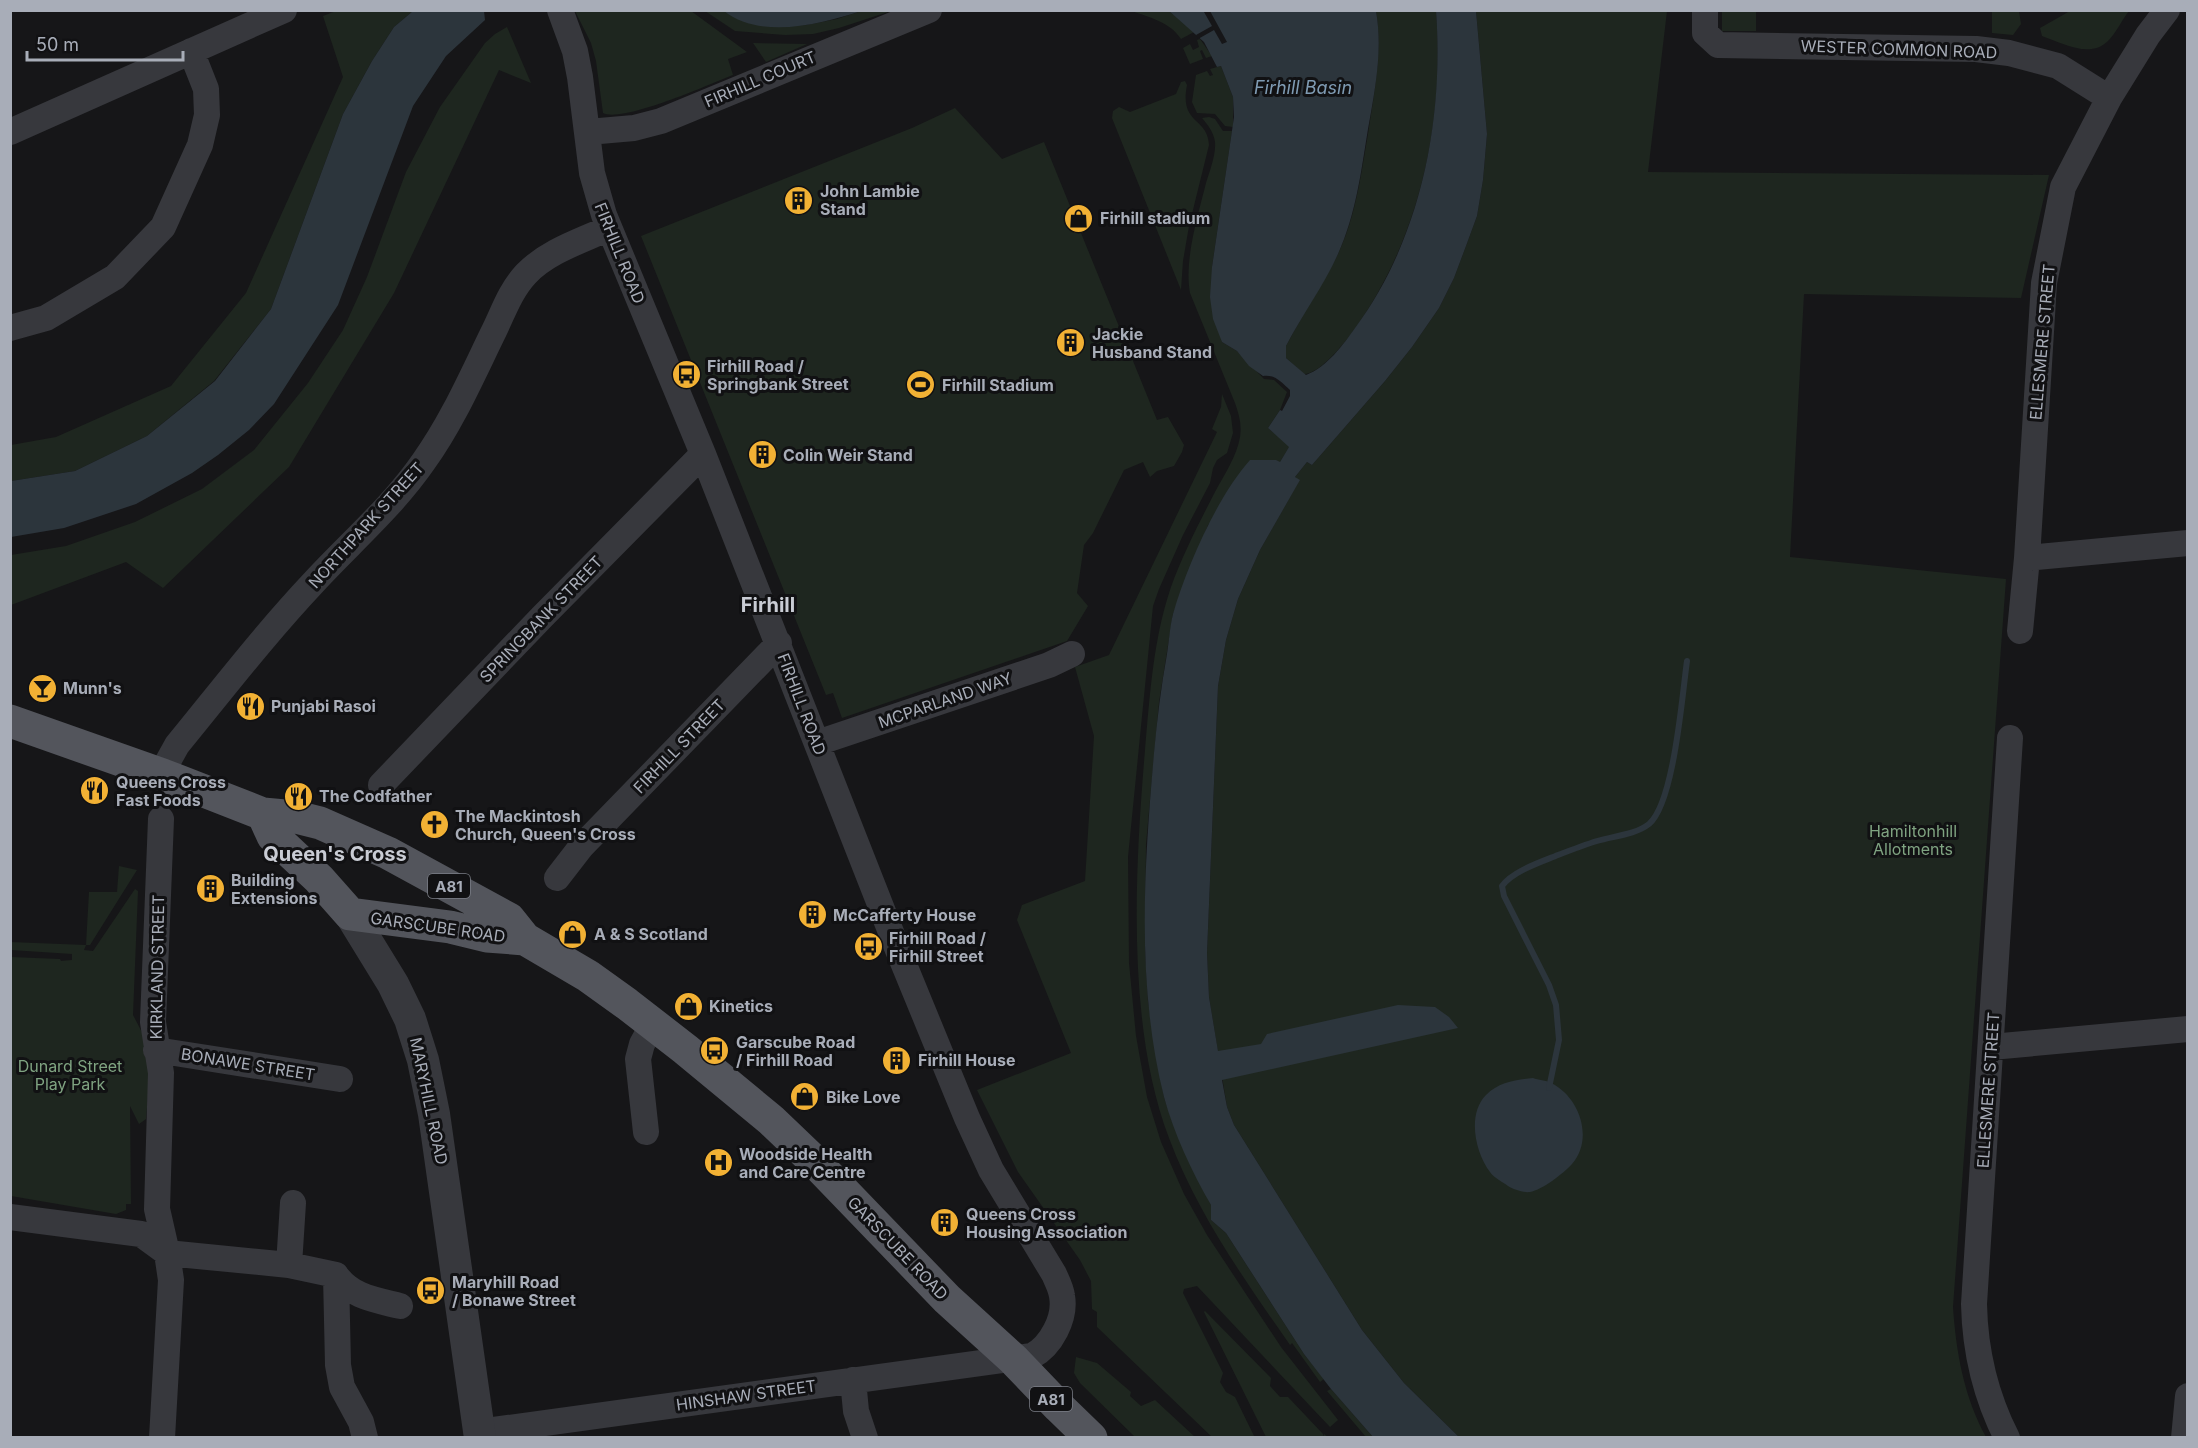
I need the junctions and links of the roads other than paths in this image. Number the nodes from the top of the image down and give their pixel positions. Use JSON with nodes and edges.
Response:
{"nodes":[{"id":1,"x":284,"y":10,"type":"edge"},
{"id":2,"x":560,"y":10,"type":"edge"},
{"id":3,"x":930,"y":10,"type":"edge"},
{"id":4,"x":1705,"y":10,"type":"edge"},
{"id":5,"x":2167,"y":10,"type":"edge"},
{"id":6,"x":191,"y":51,"type":"junction"},
{"id":7,"x":2109,"y":98,"type":"junction"},
{"id":8,"x":10,"y":132,"type":"edge"},
{"id":9,"x":588,"y":132,"type":"junction"},
{"id":10,"x":609,"y":228,"type":"junction"},
{"id":11,"x":10,"y":328,"type":"edge"},
{"id":12,"x":703,"y":454,"type":"junction"},
{"id":13,"x":2187,"y":543,"type":"edge"},
{"id":14,"x":2027,"y":558,"type":"junction"},
{"id":15,"x":2020,"y":631,"type":"dead end"},
{"id":16,"x":778,"y":643,"type":"junction"},
{"id":17,"x":1072,"y":654,"type":"dead end"},
{"id":18,"x":10,"y":721,"type":"edge"},
{"id":19,"x":2010,"y":738,"type":"dead end"},
{"id":20,"x":817,"y":743,"type":"junction"},
{"id":21,"x":163,"y":776,"type":"junction"},
{"id":22,"x":381,"y":785,"type":"dead end"},
{"id":23,"x":263,"y":814,"type":"junction"},
{"id":24,"x":161,"y":819,"type":"dead end"},
{"id":25,"x":557,"y":878,"type":"dead end"},
{"id":26,"x":350,"y":915,"type":"junction"},
{"id":27,"x":525,"y":939,"type":"junction"},
{"id":28,"x":653,"y":1024,"type":"junction"},
{"id":29,"x":2187,"y":1029,"type":"edge"},
{"id":30,"x":1991,"y":1047,"type":"junction"},
{"id":31,"x":156,"y":1050,"type":"junction"},
{"id":32,"x":340,"y":1079,"type":"dead end"},
{"id":33,"x":646,"y":1132,"type":"dead end"},
{"id":34,"x":293,"y":1203,"type":"dead end"},
{"id":35,"x":10,"y":1217,"type":"edge"},
{"id":36,"x":168,"y":1253,"type":"junction"},
{"id":37,"x":290,"y":1265,"type":"junction"},
{"id":38,"x":336,"y":1275,"type":"junction"},
{"id":39,"x":400,"y":1306,"type":"dead end"},
{"id":40,"x":1013,"y":1359,"type":"junction"},
{"id":41,"x":853,"y":1380,"type":"junction"},
{"id":42,"x":2187,"y":1396,"type":"edge"},
{"id":43,"x":479,"y":1435,"type":"edge"},
{"id":44,"x":162,"y":1437,"type":"edge"},
{"id":45,"x":365,"y":1437,"type":"edge"},
{"id":46,"x":865,"y":1437,"type":"edge"},
{"id":47,"x":1091,"y":1437,"type":"edge"},
{"id":48,"x":2007,"y":1437,"type":"edge"},
{"id":49,"x":2184,"y":1437,"type":"edge"}],
"edges":[{"from":1,"to":6,"type":"street"},
{"from":2,"to":9,"type":"street","name":"FIRHILL ROAD"},
{"from":3,"to":9,"type":"street","name":"FIRHILL COURT"},
{"from":4,"to":7,"type":"street","name":"WESTER COMMON ROAD"},
{"from":5,"to":7,"type":"street","name":"ELLESMERE STREET"},
{"from":6,"to":8,"type":"street"},
{"from":6,"to":11,"type":"street"},
{"from":7,"to":14,"type":"street","name":"ELLESMERE STREET"},
{"from":9,"to":10,"type":"street","name":"FIRHILL ROAD"},
{"from":10,"to":12,"type":"street","name":"FIRHILL ROAD"},
{"from":10,"to":21,"type":"street","name":"NORTHPARK STREET"},
{"from":12,"to":16,"type":"street","name":"FIRHILL ROAD"},
{"from":12,"to":22,"type":"street","name":"SPRINGBANK STREET"},
{"from":13,"to":14,"type":"street"},
{"from":14,"to":15,"type":"street","name":"ELLESMERE STREET"},
{"from":16,"to":20,"type":"street","name":"FIRHILL ROAD"},
{"from":16,"to":25,"type":"street","name":"FIRHILL STREET"},
{"from":17,"to":20,"type":"street","name":"MCPARLAND WAY"},
{"from":18,"to":21,"type":"main road","number":"A81"},
{"from":19,"to":30,"type":"street","name":"ELLESMERE STREET"},
{"from":20,"to":40,"type":"street","name":"FIRHILL ROAD"},
{"from":21,"to":23,"type":"main road","number":"A81"},
{"from":23,"to":26,"type":"main road","name":"MARYHILL ROAD"},
{"from":23,"to":27,"type":"main road","name":"GARSCUBE ROAD","number":"A81"},
{"from":24,"to":31,"type":"street","name":"KIRKLAND STREET"},
{"from":26,"to":27,"type":"main road","name":"GARSCUBE ROAD","number":"A81"},
{"from":26,"to":43,"type":"street","name":"MARYHILL ROAD"},
{"from":27,"to":28,"type":"main road","name":"GARSCUBE ROAD","number":"A81"},
{"from":28,"to":33,"type":"street"},
{"from":28,"to":40,"type":"main road","name":"GARSCUBE ROAD","number":"A81"},
{"from":29,"to":30,"type":"street"},
{"from":30,"to":48,"type":"street","name":"ELLESMERE STREET"},
{"from":31,"to":32,"type":"street","name":"BONAWE STREET"},
{"from":31,"to":36,"type":"street","name":"KIRKLAND STREET"},
{"from":34,"to":37,"type":"street"},
{"from":35,"to":36,"type":"street"},
{"from":36,"to":37,"type":"street"},
{"from":36,"to":44,"type":"street","name":"KIRKLAND STREET"},
{"from":37,"to":38,"type":"street"},
{"from":38,"to":39,"type":"street"},
{"from":38,"to":45,"type":"street"},
{"from":40,"to":41,"type":"street","name":"HINSHAW STREET"},
{"from":40,"to":47,"type":"main road","name":"GARSCUBE ROAD","number":"A81"},
{"from":41,"to":43,"type":"street","name":"HINSHAW STREET"},
{"from":41,"to":46,"type":"street"},
{"from":42,"to":49,"type":"street"}]}
